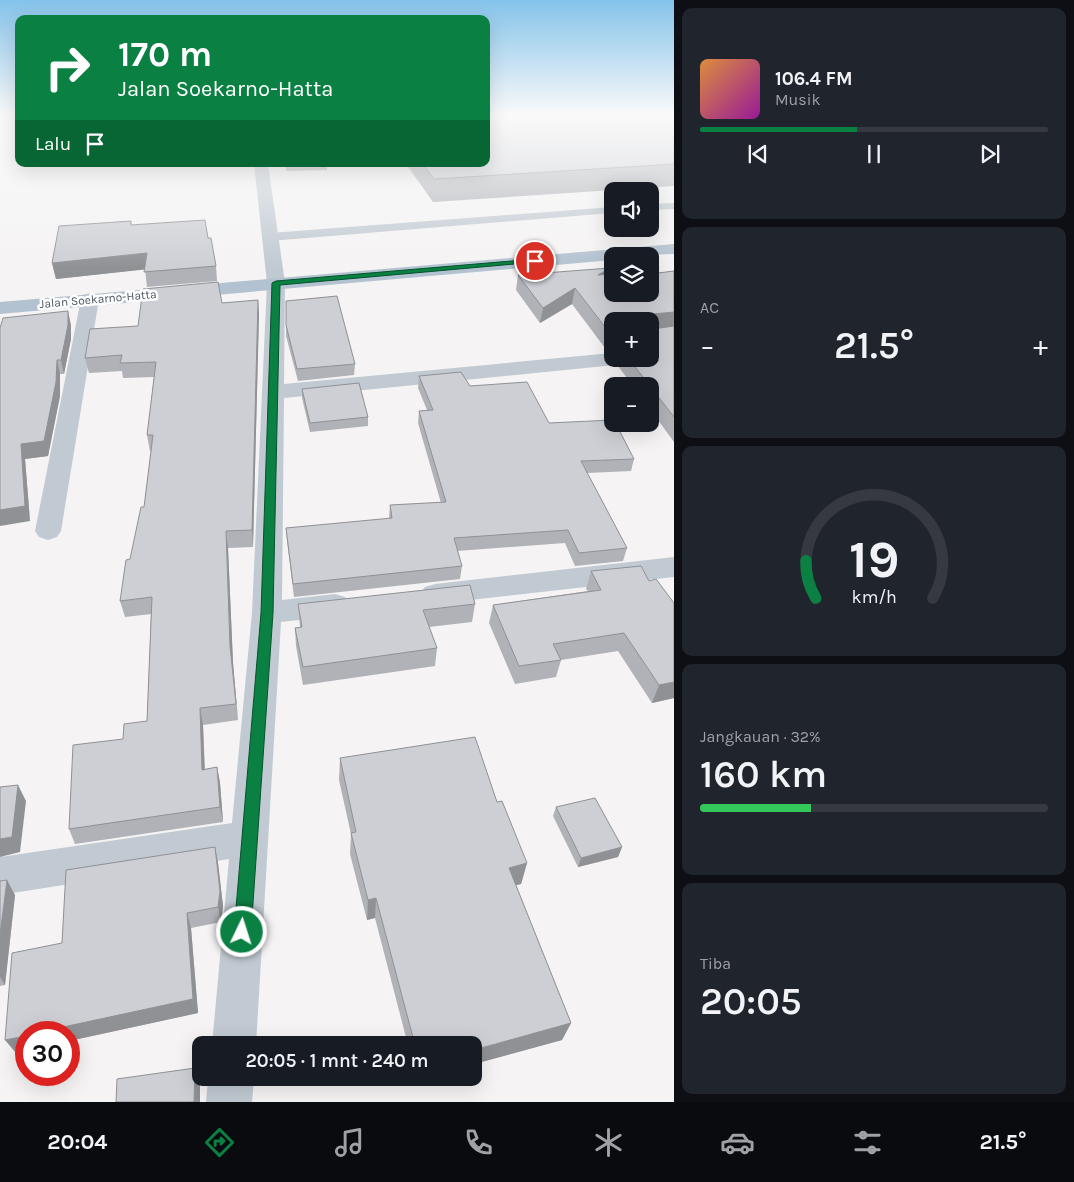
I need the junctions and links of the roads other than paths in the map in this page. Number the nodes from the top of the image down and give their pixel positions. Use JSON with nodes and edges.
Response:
{"nodes":[{"id":1,"x":261,"y":167,"type":"edge"},
{"id":2,"x":674,"y":206,"type":"edge"},
{"id":3,"x":659,"y":207,"type":"edge"},
{"id":4,"x":604,"y":211,"type":"edge"},
{"id":5,"x":270,"y":237,"type":"junction"},
{"id":6,"x":674,"y":249,"type":"edge"},
{"id":7,"x":276,"y":283,"type":"junction"},
{"id":8,"x":90,"y":300,"type":"junction"},
{"id":9,"x":0,"y":308,"type":"edge"},
{"id":10,"x":604,"y":360,"type":"edge"},
{"id":11,"x":273,"y":392,"type":"junction"},
{"id":12,"x":48,"y":530,"type":"dead end"},
{"id":13,"x":674,"y":567,"type":"edge"},
{"id":14,"x":406,"y":597,"type":"edge"},
{"id":15,"x":356,"y":603,"type":"edge"},
{"id":16,"x":267,"y":613,"type":"junction"},
{"id":17,"x":250,"y":838,"type":"junction"},
{"id":18,"x":0,"y":876,"type":"edge"},
{"id":19,"x":235,"y":1036,"type":"edge"},
{"id":20,"x":230,"y":1086,"type":"edge"},
{"id":21,"x":229,"y":1102,"type":"edge"}],
"edges":[{"from":1,"to":5,"type":"street"},
{"from":2,"to":3,"type":"lane"},
{"from":4,"to":5,"type":"lane"},
{"from":5,"to":7,"type":"street"},
{"from":6,"to":7,"type":"main road","name":"Jalan Soekarno-Hatta"},
{"from":7,"to":8,"type":"main road","name":"Jalan Soekarno-Hatta"},
{"from":7,"to":11,"type":"street"},
{"from":8,"to":9,"type":"main road","name":"Jalan Soekarno-Hatta"},
{"from":8,"to":12,"type":"street"},
{"from":10,"to":11,"type":"street"},
{"from":11,"to":16,"type":"street"},
{"from":13,"to":14,"type":"street"},
{"from":15,"to":16,"type":"street"},
{"from":16,"to":17,"type":"street"},
{"from":17,"to":18,"type":"street"},
{"from":17,"to":19,"type":"street"},
{"from":20,"to":21,"type":"street"}]}
